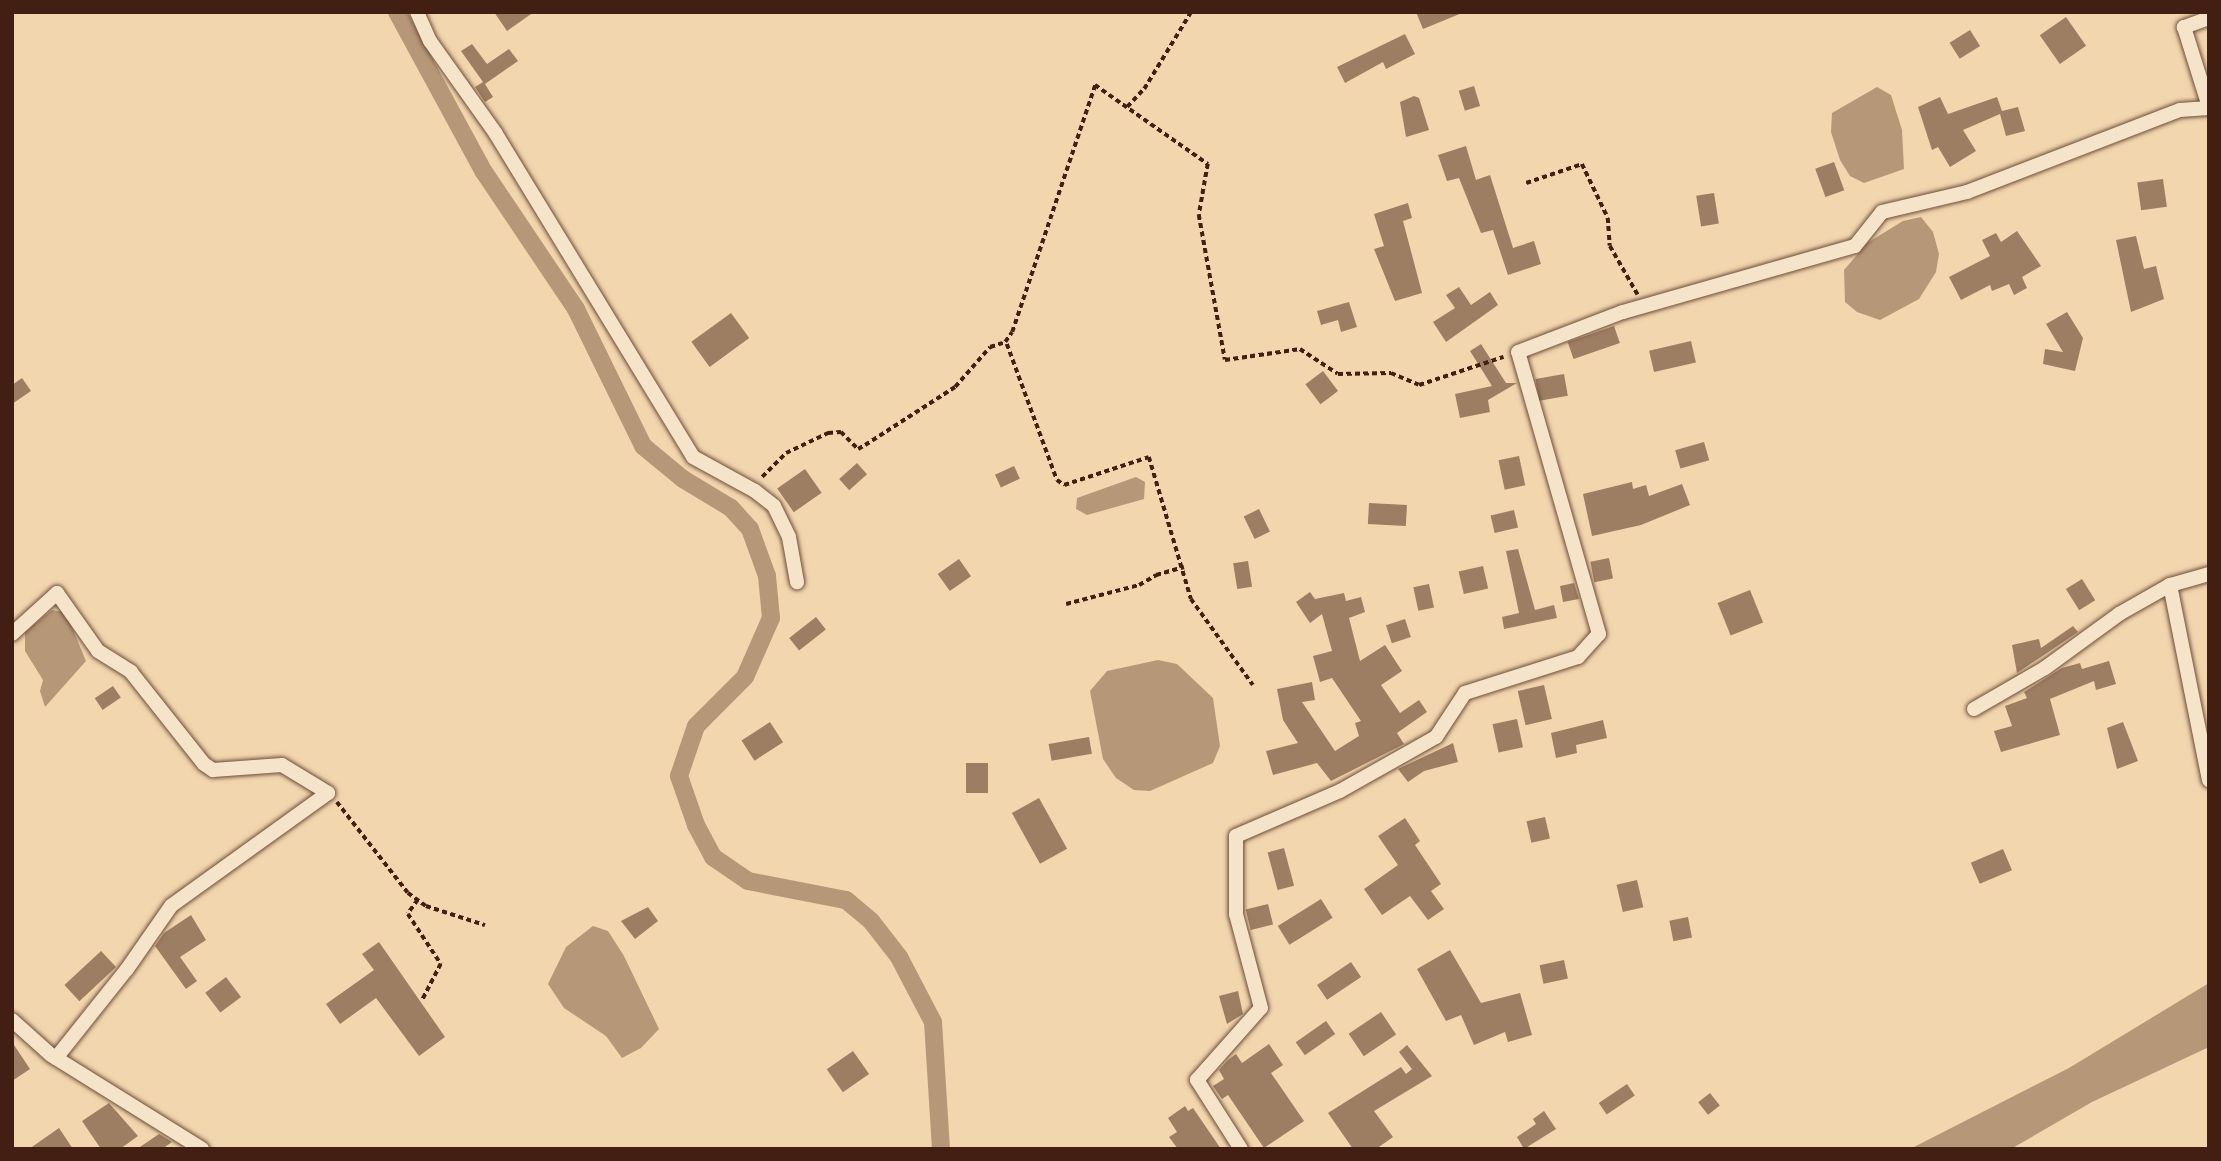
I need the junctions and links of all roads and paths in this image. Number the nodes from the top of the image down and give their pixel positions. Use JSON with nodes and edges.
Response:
{"nodes":[{"id":1,"x":417,"y":12,"type":"edge"},
{"id":2,"x":1191,"y":12,"type":"edge"},
{"id":3,"x":2209,"y":18,"type":"edge"},
{"id":4,"x":1126,"y":107,"type":"junction"},
{"id":5,"x":2209,"y":108,"type":"edge"},
{"id":6,"x":1526,"y":184,"type":"dead end"},
{"id":7,"x":1640,"y":307,"type":"junction"},
{"id":8,"x":1007,"y":344,"type":"dead end"},
{"id":9,"x":1518,"y":352,"type":"junction"},
{"id":10,"x":750,"y":488,"type":"junction"},
{"id":11,"x":1184,"y":567,"type":"junction"},
{"id":12,"x":2209,"y":574,"type":"edge"},
{"id":13,"x":797,"y":582,"type":"dead end"},
{"id":14,"x":2170,"y":585,"type":"junction"},
{"id":15,"x":1066,"y":604,"type":"dead end"},
{"id":16,"x":12,"y":634,"type":"edge"},
{"id":17,"x":1253,"y":685,"type":"dead end"},
{"id":18,"x":1974,"y":709,"type":"dead end"},
{"id":19,"x":2209,"y":780,"type":"edge"},
{"id":20,"x":328,"y":793,"type":"junction"},
{"id":21,"x":418,"y":900,"type":"junction"},
{"id":22,"x":485,"y":925,"type":"dead end"},
{"id":23,"x":422,"y":1001,"type":"dead end"},
{"id":24,"x":12,"y":1020,"type":"edge"},
{"id":25,"x":56,"y":1058,"type":"junction"},
{"id":26,"x":202,"y":1149,"type":"edge"},
{"id":27,"x":1241,"y":1149,"type":"edge"}],
"edges":[{"from":1,"to":10,"type":"street"},
{"from":2,"to":4,"type":"path"},
{"from":3,"to":5,"type":"street"},
{"from":4,"to":9,"type":"path"},
{"from":4,"to":10,"type":"path"},
{"from":5,"to":7,"type":"street"},
{"from":6,"to":7,"type":"path"},
{"from":7,"to":9,"type":"street"},
{"from":8,"to":11,"type":"path"},
{"from":9,"to":27,"type":"street"},
{"from":10,"to":13,"type":"street"},
{"from":11,"to":15,"type":"path"},
{"from":11,"to":17,"type":"path"},
{"from":12,"to":14,"type":"street"},
{"from":14,"to":18,"type":"street"},
{"from":14,"to":19,"type":"street"},
{"from":16,"to":20,"type":"street"},
{"from":20,"to":21,"type":"path"},
{"from":20,"to":25,"type":"street"},
{"from":21,"to":22,"type":"path"},
{"from":21,"to":23,"type":"path"},
{"from":24,"to":25,"type":"street"},
{"from":25,"to":26,"type":"street"}]}
